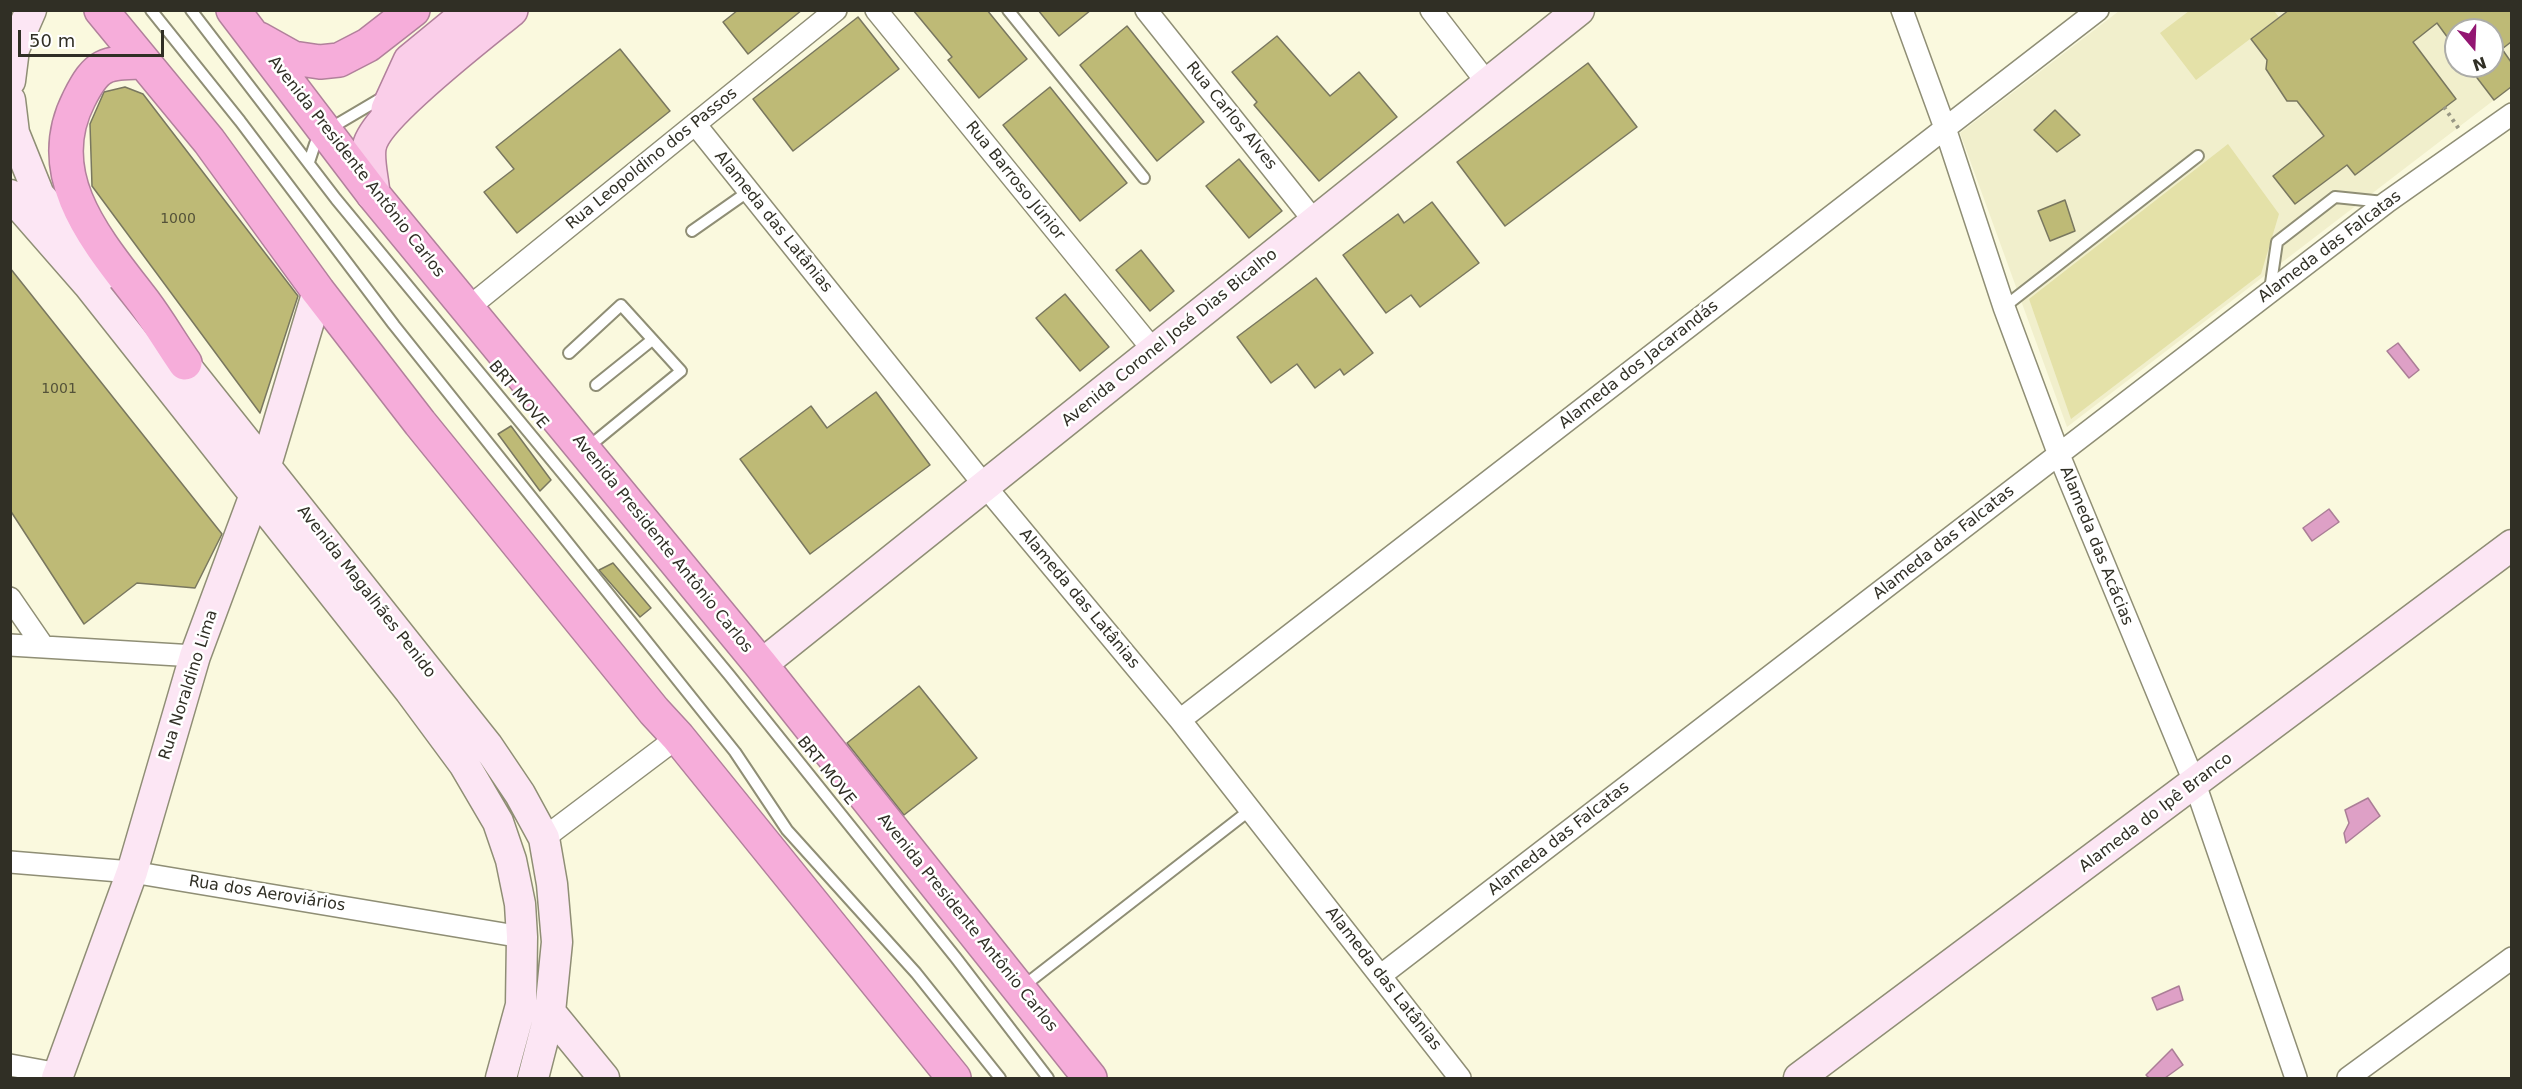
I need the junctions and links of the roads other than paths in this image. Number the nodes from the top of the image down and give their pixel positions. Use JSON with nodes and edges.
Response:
{"nodes":[{"id":1,"x":32,"y":10,"type":"edge"},
{"id":2,"x":101,"y":10,"type":"edge"},
{"id":3,"x":151,"y":10,"type":"edge"},
{"id":4,"x":191,"y":10,"type":"edge"},
{"id":5,"x":233,"y":10,"type":"edge"},
{"id":6,"x":413,"y":10,"type":"edge"},
{"id":7,"x":472,"y":10,"type":"edge"},
{"id":8,"x":511,"y":10,"type":"edge"},
{"id":9,"x":836,"y":10,"type":"edge"},
{"id":10,"x":876,"y":10,"type":"edge"},
{"id":11,"x":1008,"y":10,"type":"edge"},
{"id":12,"x":1146,"y":10,"type":"edge"},
{"id":13,"x":1431,"y":10,"type":"edge"},
{"id":14,"x":1579,"y":10,"type":"edge"},
{"id":15,"x":1902,"y":10,"type":"edge"},
{"id":16,"x":2098,"y":10,"type":"edge"},
{"id":17,"x":254,"y":36,"type":"junction"},
{"id":18,"x":143,"y":62,"type":"junction"},
{"id":19,"x":430,"y":77,"type":"junction"},
{"id":20,"x":10,"y":81,"type":"edge"},
{"id":21,"x":1488,"y":84,"type":"junction"},
{"id":22,"x":395,"y":89,"type":"junction"},
{"id":23,"x":10,"y":100,"type":"edge"},
{"id":24,"x":2511,"y":114,"type":"edge"},
{"id":25,"x":383,"y":123,"type":"junction"},
{"id":26,"x":695,"y":124,"type":"junction"},
{"id":27,"x":1945,"y":128,"type":"junction"},
{"id":28,"x":324,"y":132,"type":"junction"},
{"id":29,"x":2198,"y":156,"type":"dead end"},
{"id":30,"x":309,"y":162,"type":"junction"},
{"id":31,"x":1144,"y":178,"type":"dead end"},
{"id":32,"x":749,"y":191,"type":"junction"},
{"id":33,"x":374,"y":194,"type":"junction"},
{"id":34,"x":10,"y":195,"type":"edge"},
{"id":35,"x":2387,"y":202,"type":"junction"},
{"id":36,"x":1315,"y":222,"type":"junction"},
{"id":37,"x":692,"y":231,"type":"dead end"},
{"id":38,"x":318,"y":291,"type":"junction"},
{"id":39,"x":2269,"y":293,"type":"junction"},
{"id":40,"x":468,"y":308,"type":"junction"},
{"id":41,"x":2004,"y":308,"type":"junction"},
{"id":42,"x":652,"y":339,"type":"junction"},
{"id":43,"x":1154,"y":351,"type":"junction"},
{"id":44,"x":569,"y":353,"type":"dead end"},
{"id":45,"x":185,"y":363,"type":"junction"},
{"id":46,"x":596,"y":385,"type":"dead end"},
{"id":47,"x":584,"y":450,"type":"junction"},
{"id":48,"x":2059,"y":455,"type":"junction"},
{"id":49,"x":266,"y":465,"type":"junction"},
{"id":50,"x":985,"y":486,"type":"junction"},
{"id":51,"x":255,"y":496,"type":"junction"},
{"id":52,"x":2511,"y":545,"type":"edge"},
{"id":53,"x":10,"y":598,"type":"edge"},
{"id":54,"x":10,"y":645,"type":"edge"},
{"id":55,"x":43,"y":646,"type":"junction"},
{"id":56,"x":195,"y":656,"type":"junction"},
{"id":57,"x":762,"y":665,"type":"junction"},
{"id":58,"x":1180,"y":720,"type":"junction"},
{"id":59,"x":678,"y":737,"type":"junction"},
{"id":60,"x":2195,"y":784,"type":"junction"},
{"id":61,"x":1250,"y":810,"type":"junction"},
{"id":62,"x":544,"y":838,"type":"junction"},
{"id":63,"x":10,"y":862,"type":"edge"},
{"id":64,"x":132,"y":872,"type":"junction"},
{"id":65,"x":522,"y":937,"type":"junction"},
{"id":66,"x":2511,"y":958,"type":"edge"},
{"id":67,"x":1380,"y":976,"type":"junction"},
{"id":68,"x":1021,"y":988,"type":"junction"},
{"id":69,"x":550,"y":1012,"type":"junction"},
{"id":70,"x":10,"y":1065,"type":"edge"},
{"id":71,"x":58,"y":1076,"type":"edge"},
{"id":72,"x":501,"y":1078,"type":"edge"},
{"id":73,"x":533,"y":1078,"type":"edge"},
{"id":74,"x":604,"y":1078,"type":"edge"},
{"id":75,"x":954,"y":1078,"type":"edge"},
{"id":76,"x":1000,"y":1078,"type":"edge"},
{"id":77,"x":1048,"y":1078,"type":"edge"},
{"id":78,"x":1090,"y":1078,"type":"edge"},
{"id":79,"x":1460,"y":1078,"type":"edge"},
{"id":80,"x":1799,"y":1078,"type":"edge"},
{"id":81,"x":2296,"y":1078,"type":"edge"},
{"id":82,"x":2348,"y":1078,"type":"edge"}],
"edges":[{"from":1,"to":20,"type":"street"},
{"from":2,"to":18,"type":"highway"},
{"from":3,"to":76,"type":"lane"},
{"from":4,"to":30,"type":"lane","name":"BRT MOVE"},
{"from":5,"to":17,"type":"highway","name":"Avenida Presidente Antônio Carlos"},
{"from":6,"to":17,"type":"highway"},
{"from":7,"to":22,"type":"main road"},
{"from":8,"to":19,"type":"main road"},
{"from":9,"to":26,"type":"street","name":"Rua Leopoldino dos Passos"},
{"from":10,"to":43,"type":"street","name":"Rua Barroso Júnior"},
{"from":11,"to":31,"type":"lane"},
{"from":12,"to":36,"type":"street","name":"Rua Carlos Alves"},
{"from":13,"to":21,"type":"street"},
{"from":14,"to":21,"type":"street","name":"Avenida Coronel José Dias Bicalho"},
{"from":15,"to":27,"type":"street","name":"Alameda das Acácias"},
{"from":16,"to":27,"type":"street","name":"Alameda dos Jacarandás"},
{"from":17,"to":28,"type":"highway","name":"Avenida Presidente Antônio Carlos"},
{"from":18,"to":38,"type":"highway"},
{"from":18,"to":45,"type":"highway"},
{"from":19,"to":22,"type":"lane"},
{"from":19,"to":25,"type":"main road"},
{"from":21,"to":36,"type":"street","name":"Avenida Coronel José Dias Bicalho"},
{"from":22,"to":25,"type":"main road"},
{"from":22,"to":28,"type":"lane"},
{"from":23,"to":45,"type":"street","name":"Avenida Magalhães Penido"},
{"from":24,"to":35,"type":"street","name":"Alameda das Falcatas"},
{"from":25,"to":33,"type":"main road"},
{"from":26,"to":32,"type":"street","name":"Alameda das Latânias"},
{"from":26,"to":40,"type":"street","name":"Rua Leopoldino dos Passos"},
{"from":27,"to":41,"type":"street","name":"Alameda das Acácias"},
{"from":27,"to":58,"type":"street","name":"Alameda dos Jacarandás"},
{"from":28,"to":30,"type":"lane"},
{"from":28,"to":33,"type":"highway","name":"Avenida Presidente Antônio Carlos"},
{"from":29,"to":41,"type":"lane"},
{"from":30,"to":77,"type":"lane","name":"BRT MOVE"},
{"from":32,"to":37,"type":"lane"},
{"from":32,"to":50,"type":"street","name":"Alameda das Latânias"},
{"from":33,"to":40,"type":"highway","name":"Avenida Presidente Antônio Carlos"},
{"from":34,"to":51,"type":"street","name":"Avenida Magalhães Penido"},
{"from":35,"to":39,"type":"street","name":"Alameda das Falcatas"},
{"from":35,"to":39,"type":"lane"},
{"from":36,"to":43,"type":"street","name":"Avenida Coronel José Dias Bicalho"},
{"from":38,"to":49,"type":"street","name":"Rua Noraldino Lima"},
{"from":38,"to":59,"type":"highway"},
{"from":39,"to":48,"type":"street","name":"Alameda das Falcatas"},
{"from":40,"to":47,"type":"highway","name":"Avenida Presidente Antônio Carlos"},
{"from":41,"to":48,"type":"street","name":"Alameda das Acácias"},
{"from":42,"to":44,"type":"lane"},
{"from":42,"to":46,"type":"lane"},
{"from":42,"to":47,"type":"lane"},
{"from":43,"to":50,"type":"street","name":"Avenida Coronel José Dias Bicalho"},
{"from":45,"to":49,"type":"street","name":"Avenida Magalhães Penido"},
{"from":47,"to":57,"type":"highway","name":"Avenida Presidente Antônio Carlos"},
{"from":48,"to":60,"type":"street","name":"Alameda das Acácias"},
{"from":48,"to":67,"type":"street","name":"Alameda das Falcatas"},
{"from":49,"to":51,"type":"street","name":"Rua Noraldino Lima"},
{"from":49,"to":62,"type":"street","name":"Avenida Magalhães Penido"},
{"from":50,"to":57,"type":"street","name":"Avenida Coronel José Dias Bicalho"},
{"from":50,"to":58,"type":"street","name":"Alameda das Latânias"},
{"from":51,"to":56,"type":"street","name":"Rua Noraldino Lima"},
{"from":51,"to":65,"type":"street","name":"Avenida Magalhães Penido"},
{"from":52,"to":60,"type":"street","name":"Alameda do Ipê Branco"},
{"from":53,"to":55,"type":"street"},
{"from":54,"to":55,"type":"street"},
{"from":55,"to":56,"type":"street"},
{"from":56,"to":64,"type":"street","name":"Rua Noraldino Lima"},
{"from":57,"to":68,"type":"highway","name":"Avenida Presidente Antônio Carlos"},
{"from":58,"to":61,"type":"street","name":"Alameda das Latânias"},
{"from":59,"to":62,"type":"street"},
{"from":59,"to":75,"type":"highway"},
{"from":60,"to":80,"type":"street","name":"Alameda do Ipê Branco"},
{"from":60,"to":81,"type":"street","name":"Alameda das Acácias"},
{"from":61,"to":67,"type":"street","name":"Alameda das Latânias"},
{"from":61,"to":68,"type":"lane"},
{"from":62,"to":69,"type":"street","name":"Avenida Magalhães Penido"},
{"from":63,"to":64,"type":"street","name":"Rua dos Aeroviários"},
{"from":64,"to":65,"type":"street","name":"Rua dos Aeroviários"},
{"from":64,"to":71,"type":"street","name":"Rua Noraldino Lima"},
{"from":65,"to":72,"type":"street","name":"Avenida Magalhães Penido"},
{"from":66,"to":82,"type":"street"},
{"from":67,"to":79,"type":"street","name":"Alameda das Latânias"},
{"from":68,"to":78,"type":"highway","name":"Avenida Presidente Antônio Carlos"},
{"from":69,"to":73,"type":"street","name":"Avenida Magalhães Penido"},
{"from":69,"to":74,"type":"street"},
{"from":70,"to":71,"type":"street"}]}
